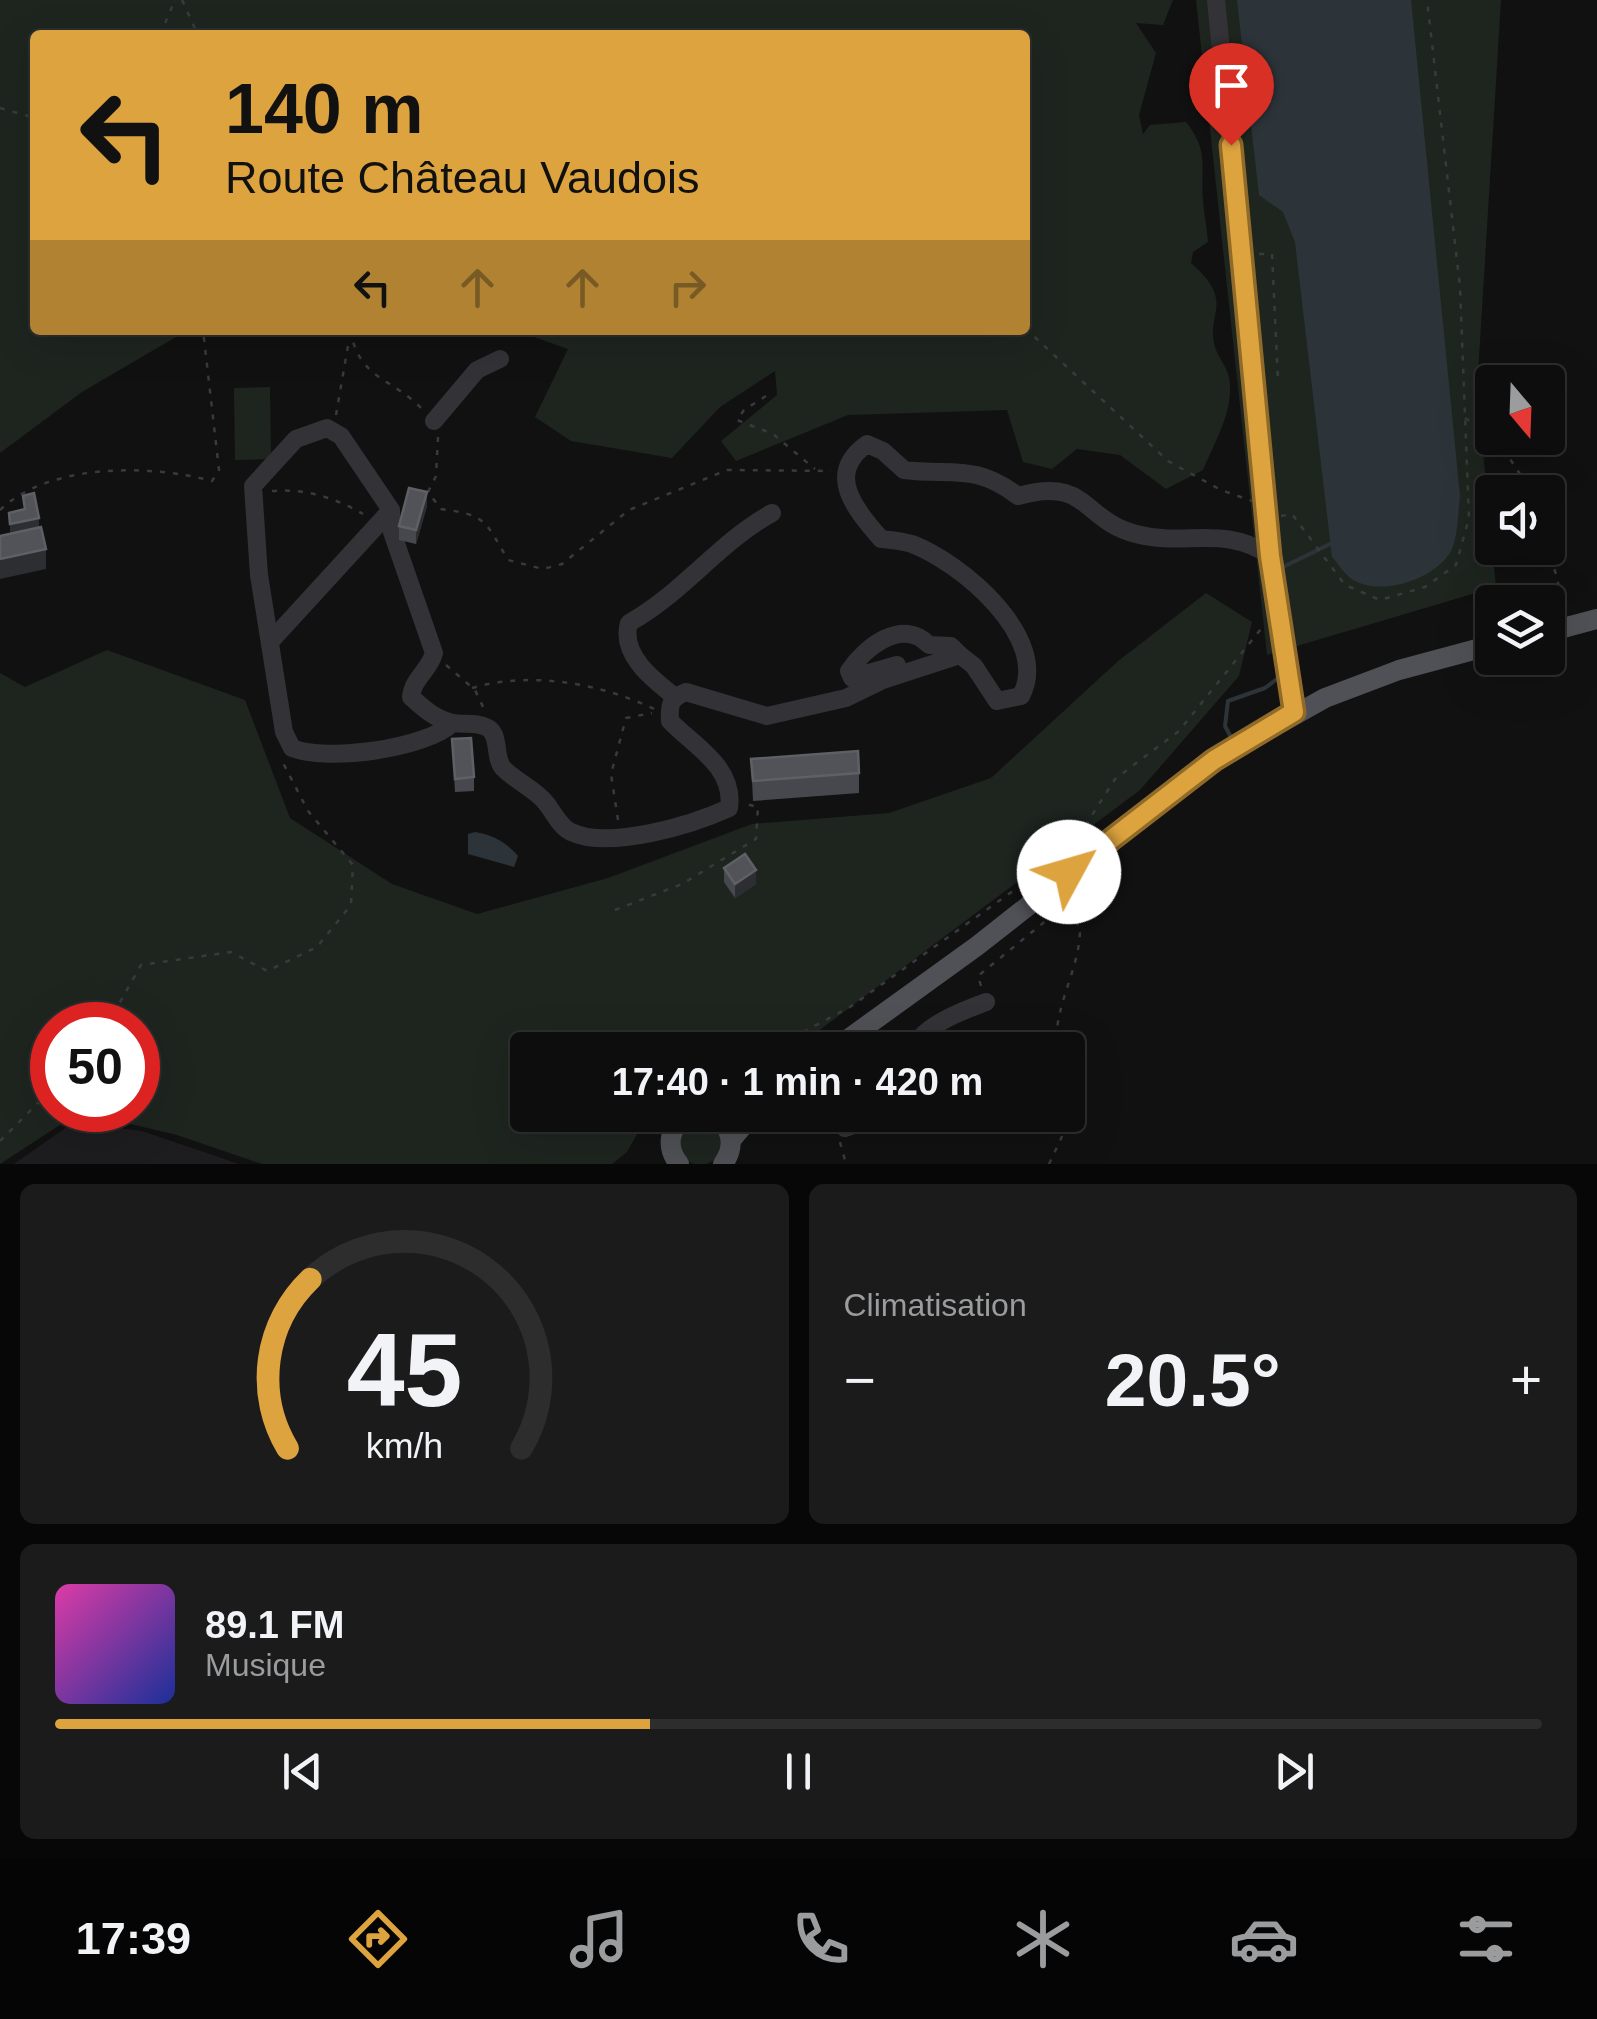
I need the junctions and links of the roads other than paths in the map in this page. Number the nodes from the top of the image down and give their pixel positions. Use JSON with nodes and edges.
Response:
{"nodes":[{"id":1,"x":1216,"y":0,"type":"edge"},
{"id":2,"x":500,"y":359,"type":"dead end"},
{"id":3,"x":434,"y":421,"type":"road end"},
{"id":4,"x":391,"y":510,"type":"junction"},
{"id":5,"x":772,"y":513,"type":"dead end"},
{"id":6,"x":1270,"y":556,"type":"junction"},
{"id":7,"x":1597,"y":620,"type":"edge"},
{"id":8,"x":1565,"y":627,"type":"edge"},
{"id":9,"x":270,"y":642,"type":"junction"},
{"id":10,"x":1475,"y":650,"type":"edge"},
{"id":11,"x":960,"y":655,"type":"junction"},
{"id":12,"x":912,"y":670,"type":"junction"},
{"id":13,"x":674,"y":696,"type":"junction"},
{"id":14,"x":1294,"y":712,"type":"junction"},
{"id":15,"x":453,"y":723,"type":"junction"},
{"id":16,"x":986,"y":1002,"type":"road end"},
{"id":17,"x":858,"y":1032,"type":"edge"},
{"id":18,"x":928,"y":1032,"type":"edge"},
{"id":19,"x":675,"y":1132,"type":"edge"},
{"id":20,"x":742,"y":1132,"type":"edge"},
{"id":21,"x":728,"y":1156,"type":"edge"},
{"id":22,"x":669,"y":1159,"type":"edge"}],
"edges":[{"from":1,"to":6,"type":"lane"},
{"from":2,"to":3,"type":"lane"},
{"from":4,"to":9,"type":"lane"},
{"from":4,"to":9,"type":"lane"},
{"from":4,"to":15,"type":"lane"},
{"from":5,"to":13,"type":"lane"},
{"from":6,"to":11,"type":"lane"},
{"from":6,"to":14,"type":"lane"},
{"from":7,"to":8,"type":"main road"},
{"from":9,"to":15,"type":"lane"},
{"from":10,"to":14,"type":"main road"},
{"from":11,"to":12,"type":"lane"},
{"from":11,"to":12,"type":"lane"},
{"from":12,"to":13,"type":"lane"},
{"from":13,"to":15,"type":"lane"},
{"from":14,"to":17,"type":"main road"},
{"from":16,"to":18,"type":"lane"},
{"from":19,"to":22,"type":"main road"},
{"from":20,"to":21,"type":"main road"}]}
